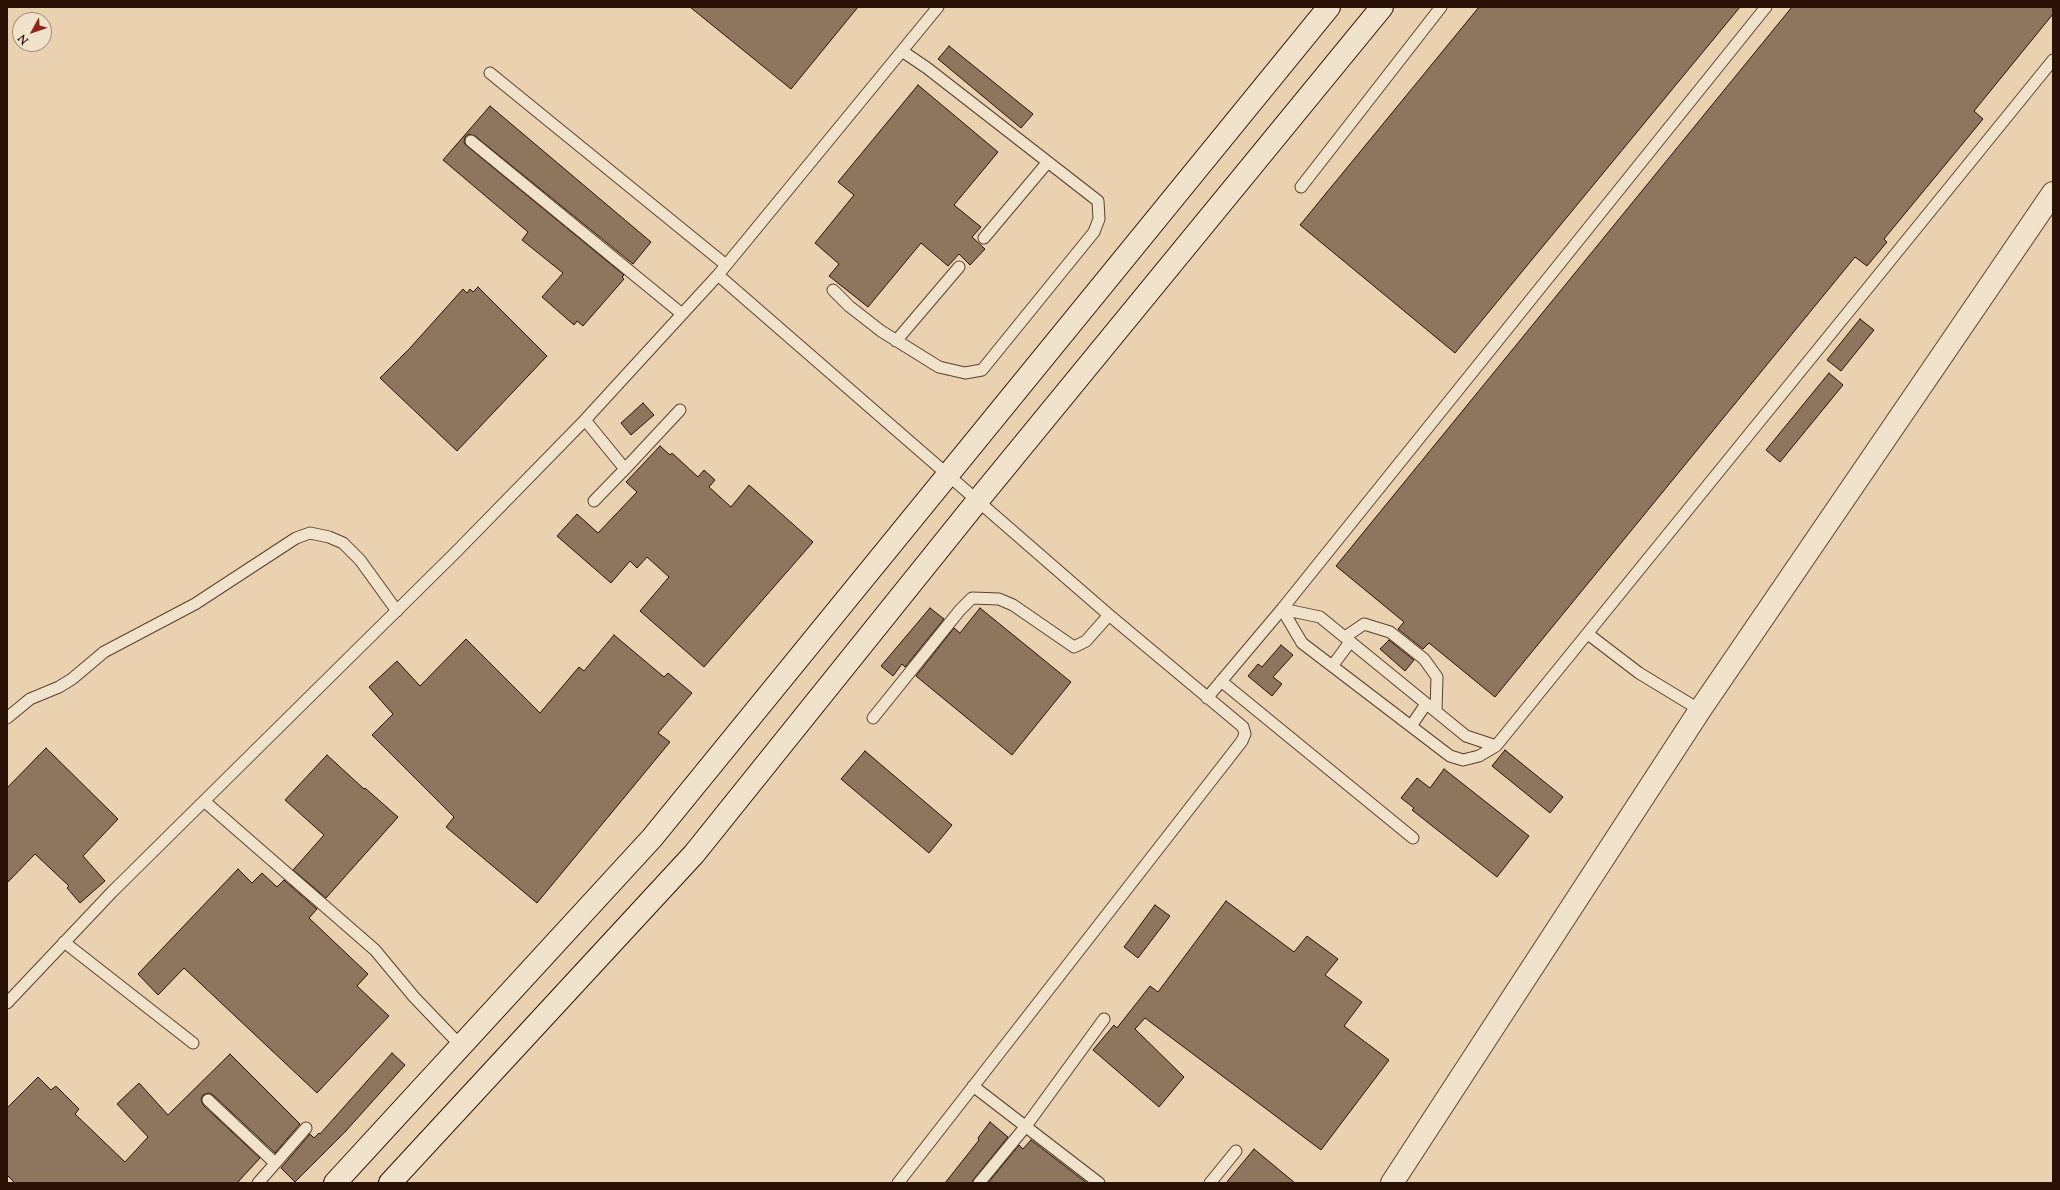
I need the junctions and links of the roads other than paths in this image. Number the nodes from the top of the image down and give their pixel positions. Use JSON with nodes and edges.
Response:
{"nodes":[{"id":1,"x":938,"y":7,"type":"edge"},
{"id":2,"x":1329,"y":7,"type":"edge"},
{"id":3,"x":1382,"y":7,"type":"edge"},
{"id":4,"x":1441,"y":7,"type":"edge"},
{"id":5,"x":1766,"y":7,"type":"edge"},
{"id":6,"x":902,"y":51,"type":"junction"},
{"id":7,"x":2053,"y":60,"type":"edge"},
{"id":8,"x":490,"y":73,"type":"dead end"},
{"id":9,"x":471,"y":141,"type":"dead end"},
{"id":10,"x":1047,"y":163,"type":"junction"},
{"id":11,"x":1301,"y":187,"type":"dead end"},
{"id":12,"x":2053,"y":193,"type":"edge"},
{"id":13,"x":984,"y":238,"type":"dead end"},
{"id":14,"x":726,"y":265,"type":"junction"},
{"id":15,"x":959,"y":267,"type":"dead end"},
{"id":16,"x":718,"y":275,"type":"junction"},
{"id":17,"x":833,"y":290,"type":"dead end"},
{"id":18,"x":682,"y":314,"type":"junction"},
{"id":19,"x":896,"y":341,"type":"junction"},
{"id":20,"x":680,"y":410,"type":"dead end"},
{"id":21,"x":584,"y":420,"type":"junction"},
{"id":22,"x":625,"y":468,"type":"junction"},
{"id":23,"x":948,"y":475,"type":"junction"},
{"id":24,"x":979,"y":500,"type":"junction"},
{"id":25,"x":594,"y":501,"type":"dead end"},
{"id":26,"x":1282,"y":609,"type":"junction"},
{"id":27,"x":396,"y":611,"type":"junction"},
{"id":28,"x":1109,"y":614,"type":"junction"},
{"id":29,"x":1588,"y":634,"type":"junction"},
{"id":30,"x":1347,"y":640,"type":"junction"},
{"id":31,"x":1332,"y":665,"type":"junction"},
{"id":32,"x":1221,"y":681,"type":"junction"},
{"id":33,"x":1207,"y":698,"type":"junction"},
{"id":34,"x":1426,"y":704,"type":"junction"},
{"id":35,"x":1694,"y":707,"type":"junction"},
{"id":36,"x":1436,"y":711,"type":"junction"},
{"id":37,"x":7,"y":718,"type":"edge"},
{"id":38,"x":873,"y":718,"type":"dead end"},
{"id":39,"x":1411,"y":726,"type":"junction"},
{"id":40,"x":1496,"y":746,"type":"junction"},
{"id":41,"x":204,"y":801,"type":"junction"},
{"id":42,"x":1413,"y":838,"type":"dead end"},
{"id":43,"x":64,"y":942,"type":"junction"},
{"id":44,"x":7,"y":1002,"type":"edge"},
{"id":45,"x":1104,"y":1019,"type":"dead end"},
{"id":46,"x":193,"y":1043,"type":"dead end"},
{"id":47,"x":460,"y":1046,"type":"junction"},
{"id":48,"x":973,"y":1086,"type":"junction"},
{"id":49,"x":208,"y":1100,"type":"dead end"},
{"id":50,"x":1026,"y":1126,"type":"junction"},
{"id":51,"x":306,"y":1128,"type":"dead end"},
{"id":52,"x":1236,"y":1151,"type":"dead end"},
{"id":53,"x":275,"y":1163,"type":"junction"},
{"id":54,"x":258,"y":1183,"type":"edge"},
{"id":55,"x":335,"y":1183,"type":"edge"},
{"id":56,"x":390,"y":1183,"type":"edge"},
{"id":57,"x":898,"y":1183,"type":"edge"},
{"id":58,"x":979,"y":1183,"type":"edge"},
{"id":59,"x":1098,"y":1183,"type":"edge"},
{"id":60,"x":1210,"y":1183,"type":"edge"},
{"id":61,"x":1392,"y":1183,"type":"edge"}],
"edges":[{"from":1,"to":6,"type":"lane"},
{"from":2,"to":23,"type":"street"},
{"from":3,"to":24,"type":"street"},
{"from":4,"to":11,"type":"lane"},
{"from":5,"to":26,"type":"lane"},
{"from":6,"to":10,"type":"lane"},
{"from":6,"to":14,"type":"lane"},
{"from":7,"to":29,"type":"lane"},
{"from":8,"to":14,"type":"lane"},
{"from":9,"to":18,"type":"lane"},
{"from":10,"to":13,"type":"lane"},
{"from":10,"to":19,"type":"lane"},
{"from":12,"to":35,"type":"street"},
{"from":14,"to":16,"type":"lane"},
{"from":15,"to":19,"type":"lane"},
{"from":16,"to":18,"type":"lane"},
{"from":16,"to":23,"type":"lane"},
{"from":17,"to":19,"type":"lane"},
{"from":18,"to":21,"type":"lane"},
{"from":20,"to":22,"type":"lane"},
{"from":21,"to":22,"type":"lane"},
{"from":21,"to":27,"type":"lane"},
{"from":22,"to":25,"type":"lane"},
{"from":23,"to":24,"type":"lane"},
{"from":23,"to":47,"type":"street"},
{"from":24,"to":28,"type":"lane"},
{"from":24,"to":56,"type":"street"},
{"from":26,"to":30,"type":"lane"},
{"from":26,"to":31,"type":"lane"},
{"from":26,"to":32,"type":"lane"},
{"from":27,"to":37,"type":"lane"},
{"from":27,"to":41,"type":"lane"},
{"from":28,"to":33,"type":"lane"},
{"from":28,"to":38,"type":"lane"},
{"from":29,"to":35,"type":"lane"},
{"from":29,"to":40,"type":"lane"},
{"from":30,"to":31,"type":"lane"},
{"from":30,"to":34,"type":"lane"},
{"from":30,"to":36,"type":"lane"},
{"from":31,"to":39,"type":"lane"},
{"from":32,"to":33,"type":"lane"},
{"from":32,"to":42,"type":"lane"},
{"from":33,"to":48,"type":"lane"},
{"from":34,"to":36,"type":"lane"},
{"from":34,"to":39,"type":"lane"},
{"from":35,"to":61,"type":"street"},
{"from":36,"to":40,"type":"lane"},
{"from":39,"to":40,"type":"lane"},
{"from":41,"to":43,"type":"lane"},
{"from":41,"to":47,"type":"lane"},
{"from":43,"to":44,"type":"lane"},
{"from":43,"to":46,"type":"lane"},
{"from":45,"to":50,"type":"lane"},
{"from":47,"to":55,"type":"street"},
{"from":48,"to":50,"type":"lane"},
{"from":48,"to":57,"type":"lane"},
{"from":49,"to":53,"type":"lane"},
{"from":50,"to":58,"type":"lane"},
{"from":50,"to":59,"type":"lane"},
{"from":51,"to":53,"type":"lane"},
{"from":52,"to":60,"type":"lane"},
{"from":53,"to":54,"type":"lane"}]}
